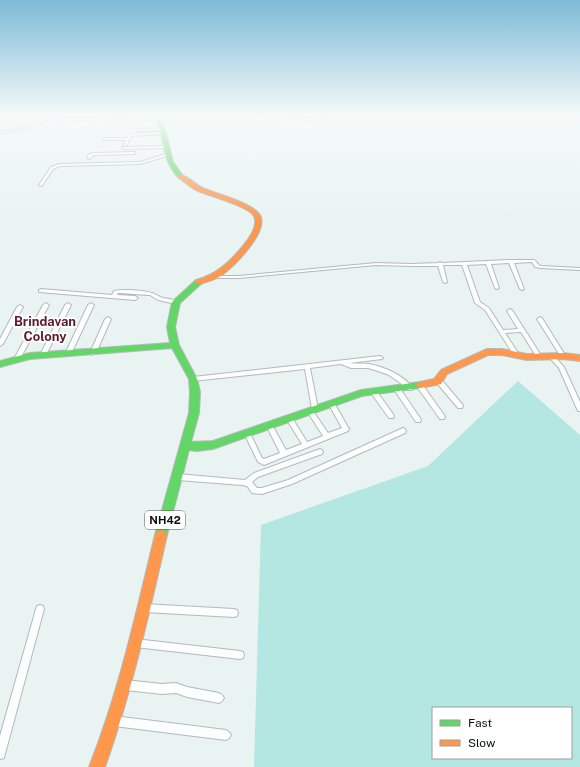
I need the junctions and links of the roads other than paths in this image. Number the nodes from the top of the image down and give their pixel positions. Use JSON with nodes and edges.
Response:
{"nodes":[{"id":1,"x":135,"y":151,"type":"edge"},
{"id":2,"x":166,"y":151,"type":"joint"},
{"id":3,"x":89,"y":158,"type":"dead end"},
{"id":4,"x":40,"y":185,"type":"dead end"},
{"id":5,"x":511,"y":261,"type":"junction"},
{"id":6,"x":488,"y":262,"type":"junction"},
{"id":7,"x":440,"y":263,"type":"junction"},
{"id":8,"x":464,"y":263,"type":"junction"},
{"id":9,"x":580,"y":269,"type":"edge"},
{"id":10,"x":214,"y":277,"type":"junction"},
{"id":11,"x":445,"y":282,"type":"dead end"},
{"id":12,"x":497,"y":288,"type":"dead end"},
{"id":13,"x":522,"y":289,"type":"dead end"},
{"id":14,"x":41,"y":291,"type":"dead end"},
{"id":15,"x":113,"y":297,"type":"junction"},
{"id":16,"x":135,"y":298,"type":"dead end"},
{"id":17,"x":176,"y":302,"type":"junction"},
{"id":18,"x":46,"y":305,"type":"dead end"},
{"id":19,"x":68,"y":305,"type":"dead end"},
{"id":20,"x":91,"y":305,"type":"dead end"},
{"id":21,"x":20,"y":307,"type":"dead end"},
{"id":22,"x":510,"y":311,"type":"dead end"},
{"id":23,"x":108,"y":319,"type":"dead end"},
{"id":24,"x":540,"y":319,"type":"dead end"},
{"id":25,"x":522,"y":330,"type":"junction"},
{"id":26,"x":502,"y":332,"type":"junction"},
{"id":27,"x":0,"y":344,"type":"edge"},
{"id":28,"x":175,"y":345,"type":"junction"},
{"id":29,"x":93,"y":353,"type":"junction"},
{"id":30,"x":68,"y":354,"type":"junction"},
{"id":31,"x":42,"y":355,"type":"junction"},
{"id":32,"x":517,"y":356,"type":"junction"},
{"id":33,"x":564,"y":356,"type":"junction"},
{"id":34,"x":552,"y":357,"type":"junction"},
{"id":35,"x":380,"y":358,"type":"dead end"},
{"id":36,"x":540,"y":358,"type":"junction"},
{"id":37,"x":580,"y":358,"type":"edge"},
{"id":38,"x":17,"y":359,"type":"junction"},
{"id":39,"x":341,"y":362,"type":"junction"},
{"id":40,"x":0,"y":364,"type":"edge"},
{"id":41,"x":307,"y":366,"type":"junction"},
{"id":42,"x":193,"y":379,"type":"junction"},
{"id":43,"x":438,"y":380,"type":"junction"},
{"id":44,"x":420,"y":386,"type":"junction"},
{"id":45,"x":410,"y":388,"type":"junction"},
{"id":46,"x":397,"y":389,"type":"junction"},
{"id":47,"x":373,"y":391,"type":"junction"},
{"id":48,"x":331,"y":403,"type":"junction"},
{"id":49,"x":460,"y":406,"type":"dead end"},
{"id":50,"x":580,"y":409,"type":"edge"},
{"id":51,"x":313,"y":410,"type":"junction"},
{"id":52,"x":391,"y":416,"type":"dead end"},
{"id":53,"x":442,"y":417,"type":"dead end"},
{"id":54,"x":290,"y":418,"type":"junction"},
{"id":55,"x":418,"y":420,"type":"dead end"},
{"id":56,"x":269,"y":425,"type":"junction"},
{"id":57,"x":403,"y":431,"type":"dead end"},
{"id":58,"x":247,"y":432,"type":"junction"},
{"id":59,"x":327,"y":437,"type":"junction"},
{"id":60,"x":306,"y":445,"type":"junction"},
{"id":61,"x":186,"y":446,"type":"junction"},
{"id":62,"x":320,"y":452,"type":"dead end"},
{"id":63,"x":284,"y":453,"type":"junction"},
{"id":64,"x":178,"y":477,"type":"junction"},
{"id":65,"x":246,"y":483,"type":"junction"},
{"id":66,"x":144,"y":608,"type":"junction"},
{"id":67,"x":40,"y":609,"type":"dead end"},
{"id":68,"x":234,"y":613,"type":"dead end"},
{"id":69,"x":135,"y":643,"type":"junction"},
{"id":70,"x":240,"y":655,"type":"dead end"},
{"id":71,"x":124,"y":685,"type":"junction"},
{"id":72,"x":220,"y":698,"type":"dead end"},
{"id":73,"x":114,"y":721,"type":"junction"},
{"id":74,"x":226,"y":735,"type":"dead end"},
{"id":75,"x":0,"y":754,"type":"edge"},
{"id":76,"x":97,"y":767,"type":"edge"}],
"edges":[{"from":1,"to":3,"type":"street"},
{"from":2,"to":4,"type":"street"},
{"from":2,"to":10,"type":"main road"},
{"from":5,"to":6,"type":"street"},
{"from":5,"to":9,"type":"street"},
{"from":5,"to":13,"type":"street"},
{"from":6,"to":8,"type":"street"},
{"from":6,"to":12,"type":"street"},
{"from":7,"to":8,"type":"street"},
{"from":7,"to":10,"type":"street"},
{"from":7,"to":11,"type":"street"},
{"from":8,"to":26,"type":"street"},
{"from":10,"to":17,"type":"main road"},
{"from":14,"to":15,"type":"street"},
{"from":15,"to":16,"type":"street"},
{"from":15,"to":17,"type":"street"},
{"from":17,"to":28,"type":"main road","number":"NH42"},
{"from":18,"to":38,"type":"street"},
{"from":19,"to":31,"type":"street"},
{"from":20,"to":30,"type":"street"},
{"from":21,"to":27,"type":"street"},
{"from":22,"to":25,"type":"street"},
{"from":23,"to":29,"type":"street"},
{"from":24,"to":33,"type":"street"},
{"from":25,"to":26,"type":"street"},
{"from":25,"to":36,"type":"street"},
{"from":26,"to":32,"type":"street"},
{"from":28,"to":29,"type":"main road"},
{"from":28,"to":42,"type":"main road","number":"NH42"},
{"from":29,"to":30,"type":"main road"},
{"from":30,"to":31,"type":"main road"},
{"from":31,"to":38,"type":"main road"},
{"from":32,"to":36,"type":"main road"},
{"from":32,"to":43,"type":"main road"},
{"from":33,"to":34,"type":"main road"},
{"from":33,"to":37,"type":"main road"},
{"from":34,"to":36,"type":"main road"},
{"from":34,"to":50,"type":"street"},
{"from":35,"to":39,"type":"street"},
{"from":38,"to":40,"type":"main road"},
{"from":39,"to":41,"type":"street"},
{"from":39,"to":45,"type":"street"},
{"from":41,"to":42,"type":"street"},
{"from":41,"to":51,"type":"street"},
{"from":42,"to":61,"type":"main road","number":"NH42"},
{"from":43,"to":44,"type":"main road"},
{"from":43,"to":49,"type":"street"},
{"from":44,"to":45,"type":"main road"},
{"from":44,"to":53,"type":"street"},
{"from":45,"to":46,"type":"main road"},
{"from":46,"to":47,"type":"main road"},
{"from":46,"to":55,"type":"street"},
{"from":47,"to":48,"type":"main road"},
{"from":47,"to":52,"type":"street"},
{"from":48,"to":51,"type":"main road"},
{"from":48,"to":59,"type":"street"},
{"from":51,"to":54,"type":"main road"},
{"from":51,"to":59,"type":"street"},
{"from":54,"to":56,"type":"main road"},
{"from":54,"to":60,"type":"street"},
{"from":56,"to":58,"type":"main road"},
{"from":56,"to":63,"type":"street"},
{"from":57,"to":65,"type":"street"},
{"from":58,"to":61,"type":"main road"},
{"from":58,"to":63,"type":"street"},
{"from":59,"to":60,"type":"street"},
{"from":60,"to":63,"type":"street"},
{"from":61,"to":64,"type":"main road","number":"NH42"},
{"from":62,"to":65,"type":"street"},
{"from":64,"to":65,"type":"street"},
{"from":64,"to":66,"type":"main road","number":"NH42"},
{"from":66,"to":68,"type":"street"},
{"from":66,"to":69,"type":"main road","number":"NH42"},
{"from":67,"to":75,"type":"street"},
{"from":69,"to":70,"type":"street"},
{"from":69,"to":71,"type":"main road","number":"NH42"},
{"from":71,"to":72,"type":"street"},
{"from":71,"to":73,"type":"main road","number":"NH42"},
{"from":73,"to":74,"type":"street"},
{"from":73,"to":76,"type":"main road","number":"NH42"}]}
